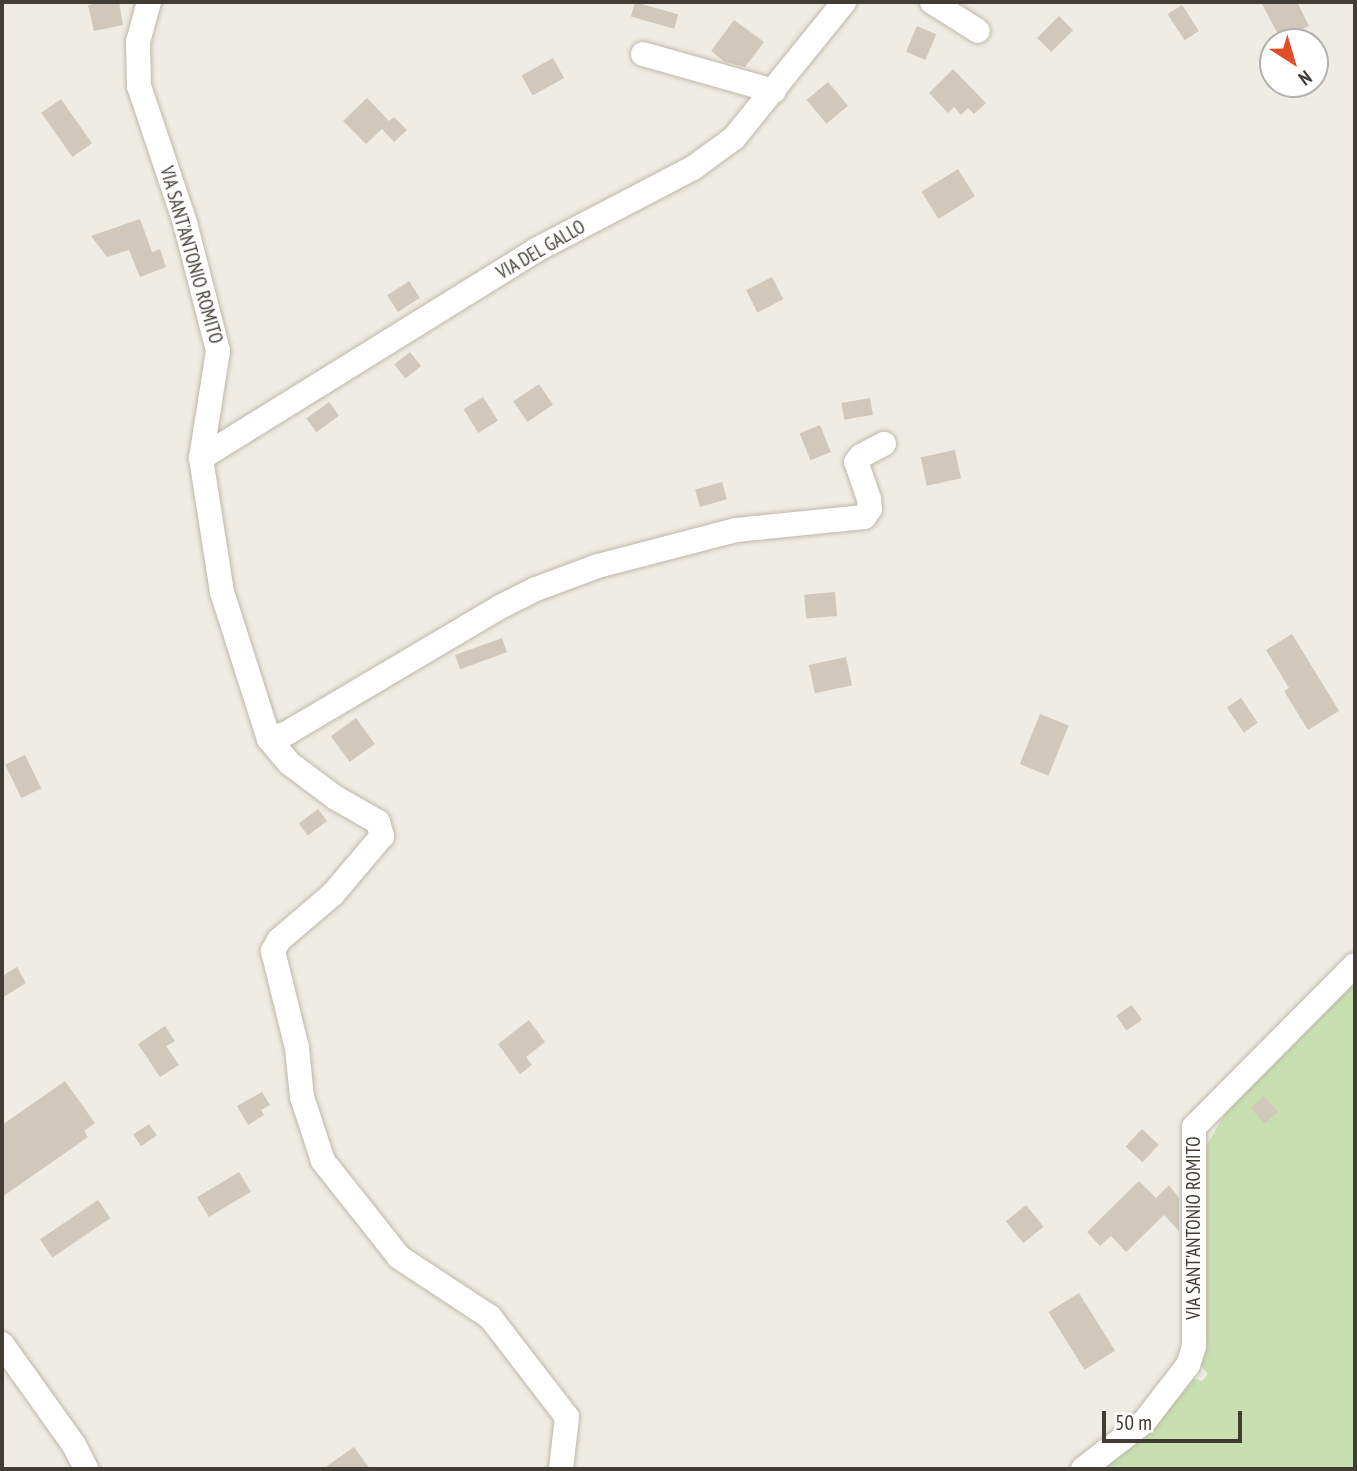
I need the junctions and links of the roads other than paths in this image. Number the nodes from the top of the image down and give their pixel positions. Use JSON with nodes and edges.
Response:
{"nodes":[{"id":1,"x":149,"y":2,"type":"edge"},
{"id":2,"x":844,"y":2,"type":"edge"},
{"id":3,"x":932,"y":2,"type":"edge"},
{"id":4,"x":978,"y":31,"type":"dead end"},
{"id":5,"x":643,"y":54,"type":"dead end"},
{"id":6,"x":774,"y":91,"type":"junction"},
{"id":7,"x":884,"y":444,"type":"dead end"},
{"id":8,"x":201,"y":458,"type":"junction"},
{"id":9,"x":269,"y":739,"type":"junction"},
{"id":10,"x":1355,"y":965,"type":"edge"},
{"id":11,"x":2,"y":1343,"type":"edge"},
{"id":12,"x":86,"y":1469,"type":"edge"},
{"id":13,"x":561,"y":1469,"type":"edge"},
{"id":14,"x":1083,"y":1469,"type":"edge"}],
"edges":[{"from":1,"to":8,"type":"street","name":"VIA SANT'ANTONIO ROMITO"},
{"from":2,"to":6,"type":"street","name":"VIA DEL GALLO"},
{"from":3,"to":4,"type":"street"},
{"from":5,"to":6,"type":"street"},
{"from":6,"to":8,"type":"street","name":"VIA DEL GALLO"},
{"from":7,"to":9,"type":"street"},
{"from":8,"to":9,"type":"street","name":"VIA SANT'ANTONIO ROMITO"},
{"from":9,"to":13,"type":"street","name":"VIA SANT'ANTONIO ROMITO"},
{"from":10,"to":14,"type":"street","name":"VIA SANT'ANTONIO ROMITO"},
{"from":11,"to":12,"type":"street"}]}
